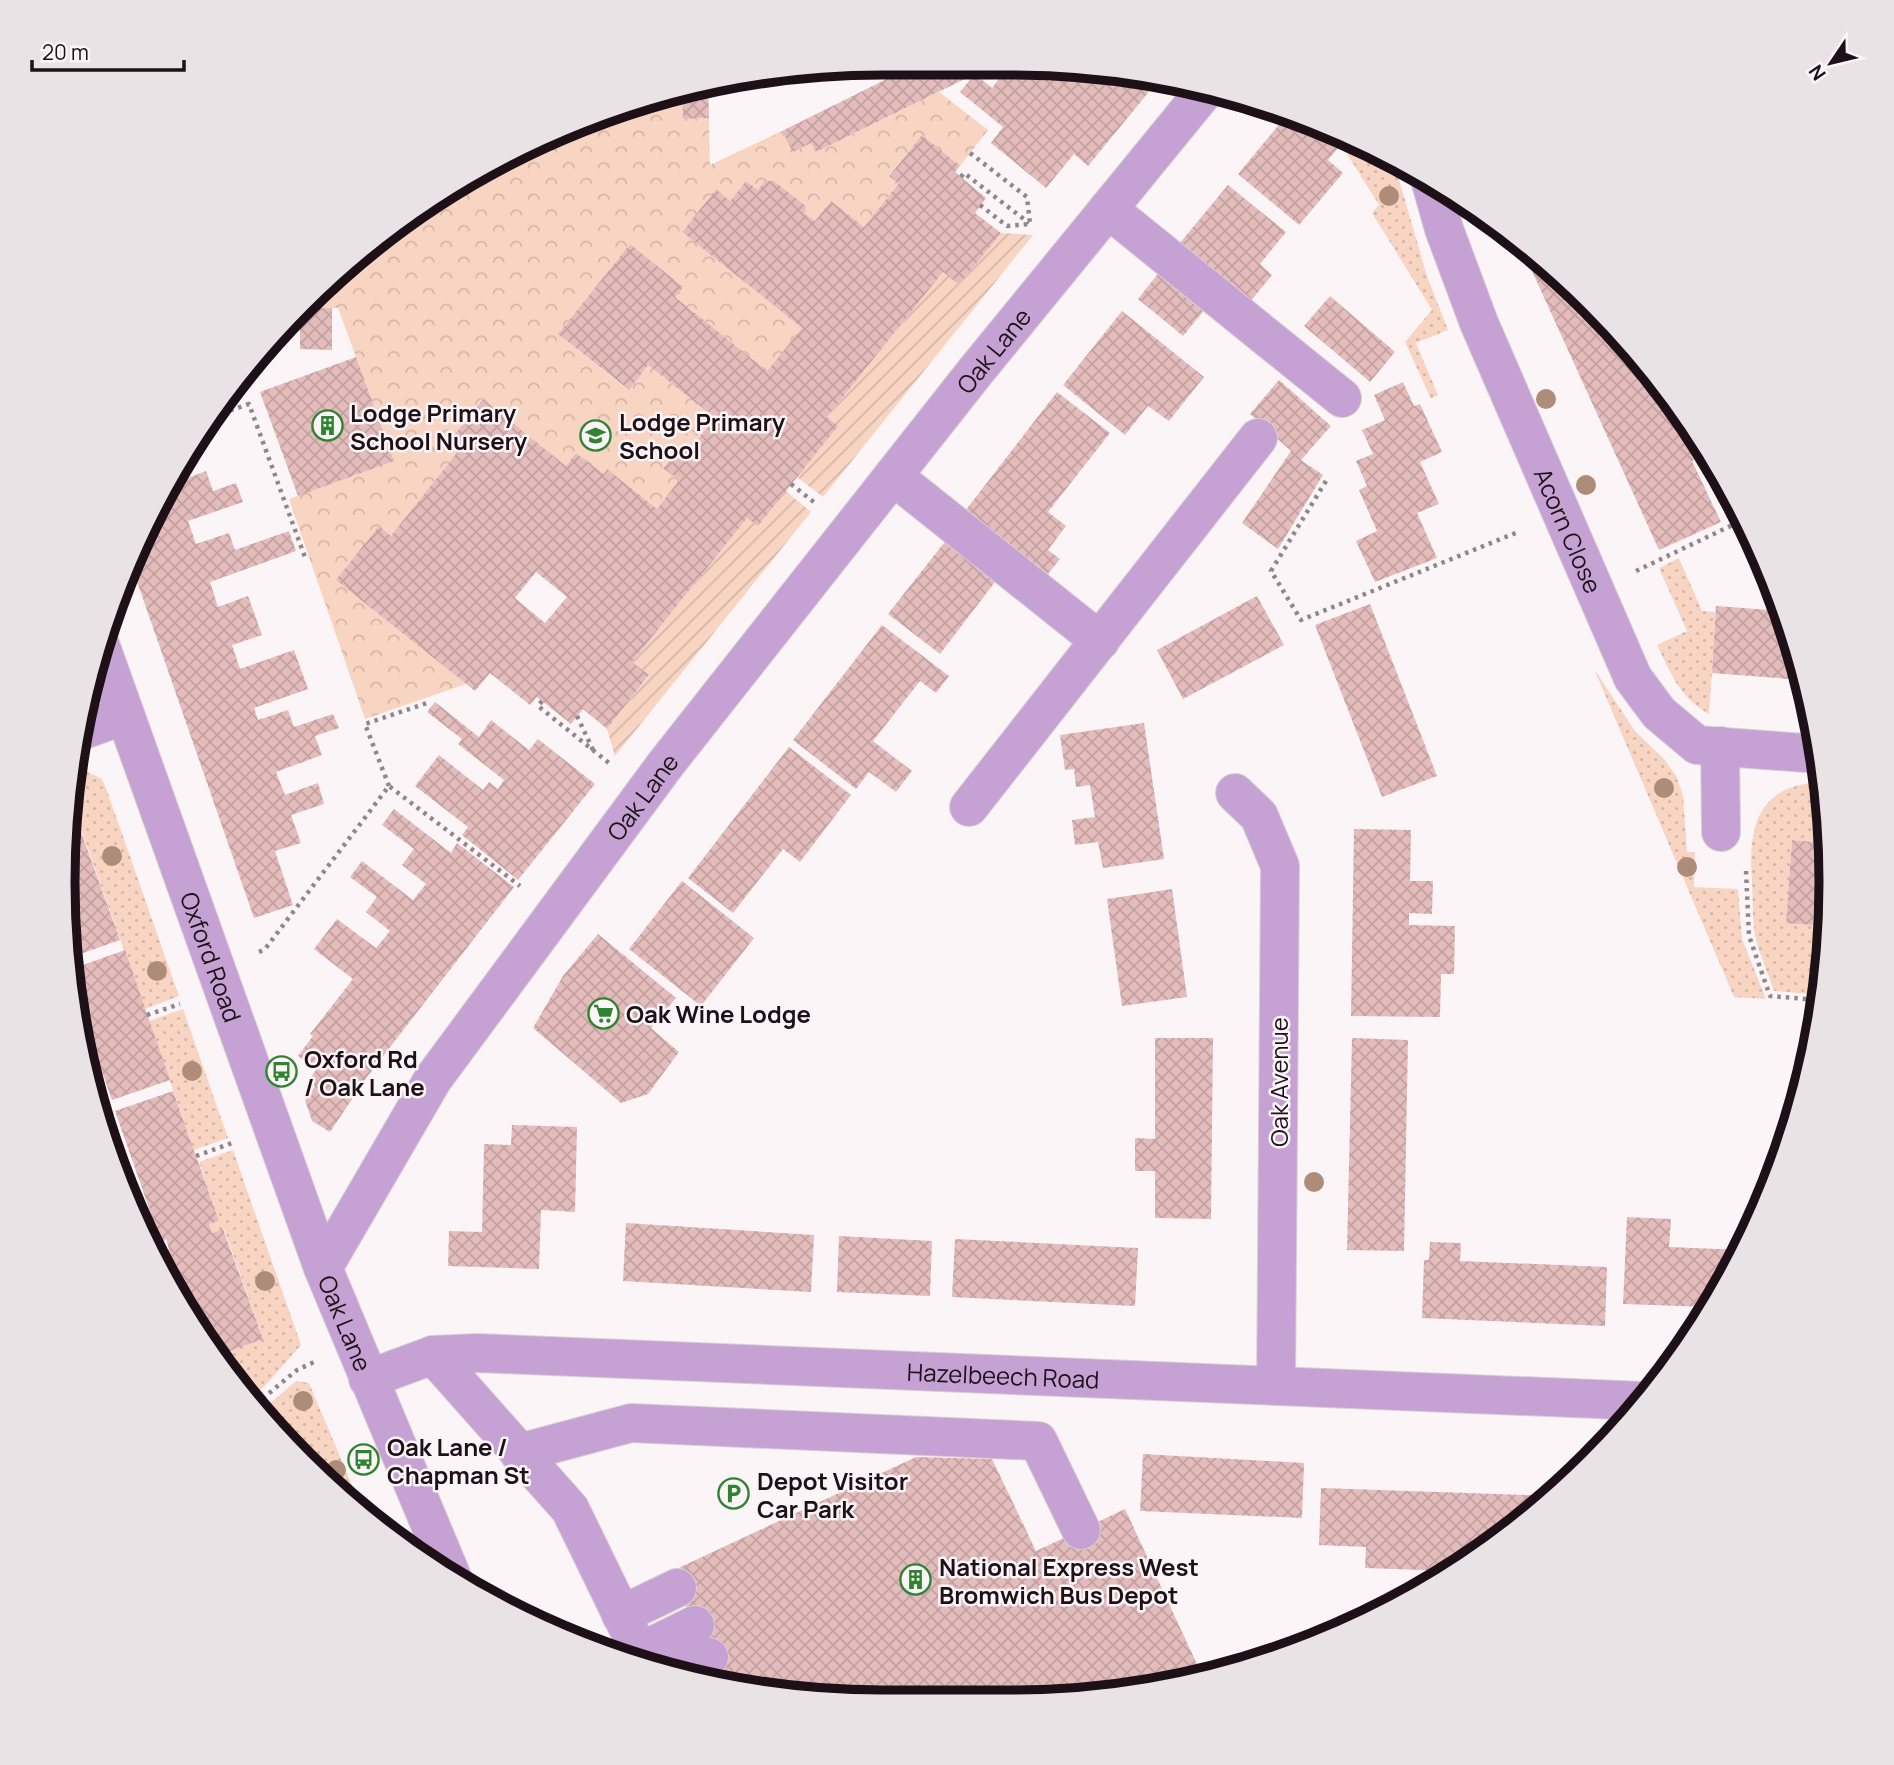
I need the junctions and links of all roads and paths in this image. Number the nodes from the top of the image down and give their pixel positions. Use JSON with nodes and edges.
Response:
{"nodes":[{"id":1,"x":1199,"y":98,"type":"edge"},
{"id":2,"x":970,"y":153,"type":"dead end"},
{"id":3,"x":961,"y":177,"type":"dead end"},
{"id":4,"x":1434,"y":195,"type":"edge"},
{"id":5,"x":980,"y":205,"type":"dead end"},
{"id":6,"x":1108,"y":209,"type":"junction"},
{"id":7,"x":1030,"y":224,"type":"junction"},
{"id":8,"x":1038,"y":229,"type":"dead end"},
{"id":9,"x":1342,"y":398,"type":"dead end"},
{"id":10,"x":227,"y":411,"type":"edge"},
{"id":11,"x":1258,"y":438,"type":"dead end"},
{"id":12,"x":893,"y":476,"type":"junction"},
{"id":13,"x":1326,"y":481,"type":"dead end"},
{"id":14,"x":791,"y":484,"type":"dead end"},
{"id":15,"x":823,"y":509,"type":"dead end"},
{"id":16,"x":1735,"y":524,"type":"edge"},
{"id":17,"x":1529,"y":527,"type":"dead end"},
{"id":18,"x":306,"y":560,"type":"dead end"},
{"id":19,"x":1632,"y":573,"type":"dead end"},
{"id":20,"x":1100,"y":641,"type":"junction"},
{"id":21,"x":106,"y":662,"type":"edge"},
{"id":22,"x":542,"y":701,"type":"dead end"},
{"id":23,"x":430,"y":702,"type":"dead end"},
{"id":24,"x":125,"y":715,"type":"junction"},
{"id":25,"x":577,"y":716,"type":"dead end"},
{"id":26,"x":91,"y":728,"type":"edge"},
{"id":27,"x":1720,"y":746,"type":"junction"},
{"id":28,"x":594,"y":751,"type":"junction"},
{"id":29,"x":1808,"y":753,"type":"edge"},
{"id":30,"x":615,"y":769,"type":"dead end"},
{"id":31,"x":389,"y":786,"type":"junction"},
{"id":32,"x":1235,"y":793,"type":"dead end"},
{"id":33,"x":969,"y":807,"type":"dead end"},
{"id":34,"x":1721,"y":832,"type":"dead end"},
{"id":35,"x":1745,"y":863,"type":"dead end"},
{"id":36,"x":523,"y":888,"type":"dead end"},
{"id":37,"x":256,"y":954,"type":"dead end"},
{"id":38,"x":1810,"y":999,"type":"edge"},
{"id":39,"x":190,"y":1000,"type":"dead end"},
{"id":40,"x":147,"y":1015,"type":"dead end"},
{"id":41,"x":239,"y":1141,"type":"dead end"},
{"id":42,"x":196,"y":1156,"type":"dead end"},
{"id":43,"x":138,"y":1176,"type":"dead end"},
{"id":44,"x":132,"y":1178,"type":"edge"},
{"id":45,"x":323,"y":1268,"type":"junction"},
{"id":46,"x":433,"y":1355,"type":"junction"},
{"id":47,"x":316,"y":1361,"type":"dead end"},
{"id":48,"x":368,"y":1379,"type":"junction"},
{"id":49,"x":1276,"y":1386,"type":"junction"},
{"id":50,"x":263,"y":1399,"type":"edge"},
{"id":51,"x":1630,"y":1400,"type":"edge"},
{"id":52,"x":519,"y":1453,"type":"junction"},
{"id":53,"x":1081,"y":1530,"type":"dead end"},
{"id":54,"x":445,"y":1561,"type":"edge"},
{"id":55,"x":677,"y":1588,"type":"dead end"},
{"id":56,"x":621,"y":1615,"type":"junction"},
{"id":57,"x":693,"y":1651,"type":"edge"},
{"id":58,"x":639,"y":1652,"type":"edge"},
{"id":59,"x":653,"y":1656,"type":"edge"}],
"edges":[{"from":1,"to":6,"type":"street","name":"Oak Lane"},
{"from":2,"to":7,"type":"path"},
{"from":3,"to":7,"type":"path"},
{"from":4,"to":27,"type":"street","name":"Acorn Close"},
{"from":5,"to":7,"type":"path"},
{"from":6,"to":9,"type":"street"},
{"from":6,"to":12,"type":"street","name":"Oak Lane"},
{"from":7,"to":8,"type":"path"},
{"from":10,"to":18,"type":"path"},
{"from":11,"to":20,"type":"street"},
{"from":12,"to":20,"type":"street"},
{"from":12,"to":45,"type":"street","name":"Oak Lane"},
{"from":13,"to":17,"type":"path"},
{"from":14,"to":15,"type":"path"},
{"from":16,"to":19,"type":"path"},
{"from":20,"to":33,"type":"street"},
{"from":21,"to":24,"type":"street","name":"Oxford Road"},
{"from":22,"to":28,"type":"path"},
{"from":23,"to":31,"type":"path"},
{"from":24,"to":26,"type":"street"},
{"from":24,"to":45,"type":"street","name":"Oxford Road"},
{"from":25,"to":28,"type":"path"},
{"from":27,"to":29,"type":"street","name":"Acorn Close"},
{"from":27,"to":34,"type":"street"},
{"from":28,"to":30,"type":"path"},
{"from":31,"to":36,"type":"path"},
{"from":31,"to":37,"type":"path"},
{"from":32,"to":49,"type":"street","name":"Oak Avenue"},
{"from":35,"to":38,"type":"path"},
{"from":39,"to":40,"type":"path"},
{"from":41,"to":42,"type":"path"},
{"from":43,"to":44,"type":"path"},
{"from":45,"to":48,"type":"street","name":"Oak Lane"},
{"from":46,"to":48,"type":"street","name":"Hazelbeech Road"},
{"from":46,"to":49,"type":"street","name":"Hazelbeech Road"},
{"from":46,"to":52,"type":"street"},
{"from":47,"to":50,"type":"path"},
{"from":48,"to":54,"type":"street","name":"Oak Lane"},
{"from":49,"to":51,"type":"street","name":"Hazelbeech Road"},
{"from":52,"to":53,"type":"street"},
{"from":52,"to":56,"type":"street"},
{"from":55,"to":56,"type":"street"},
{"from":56,"to":58,"type":"street"},
{"from":57,"to":59,"type":"street"}]}
